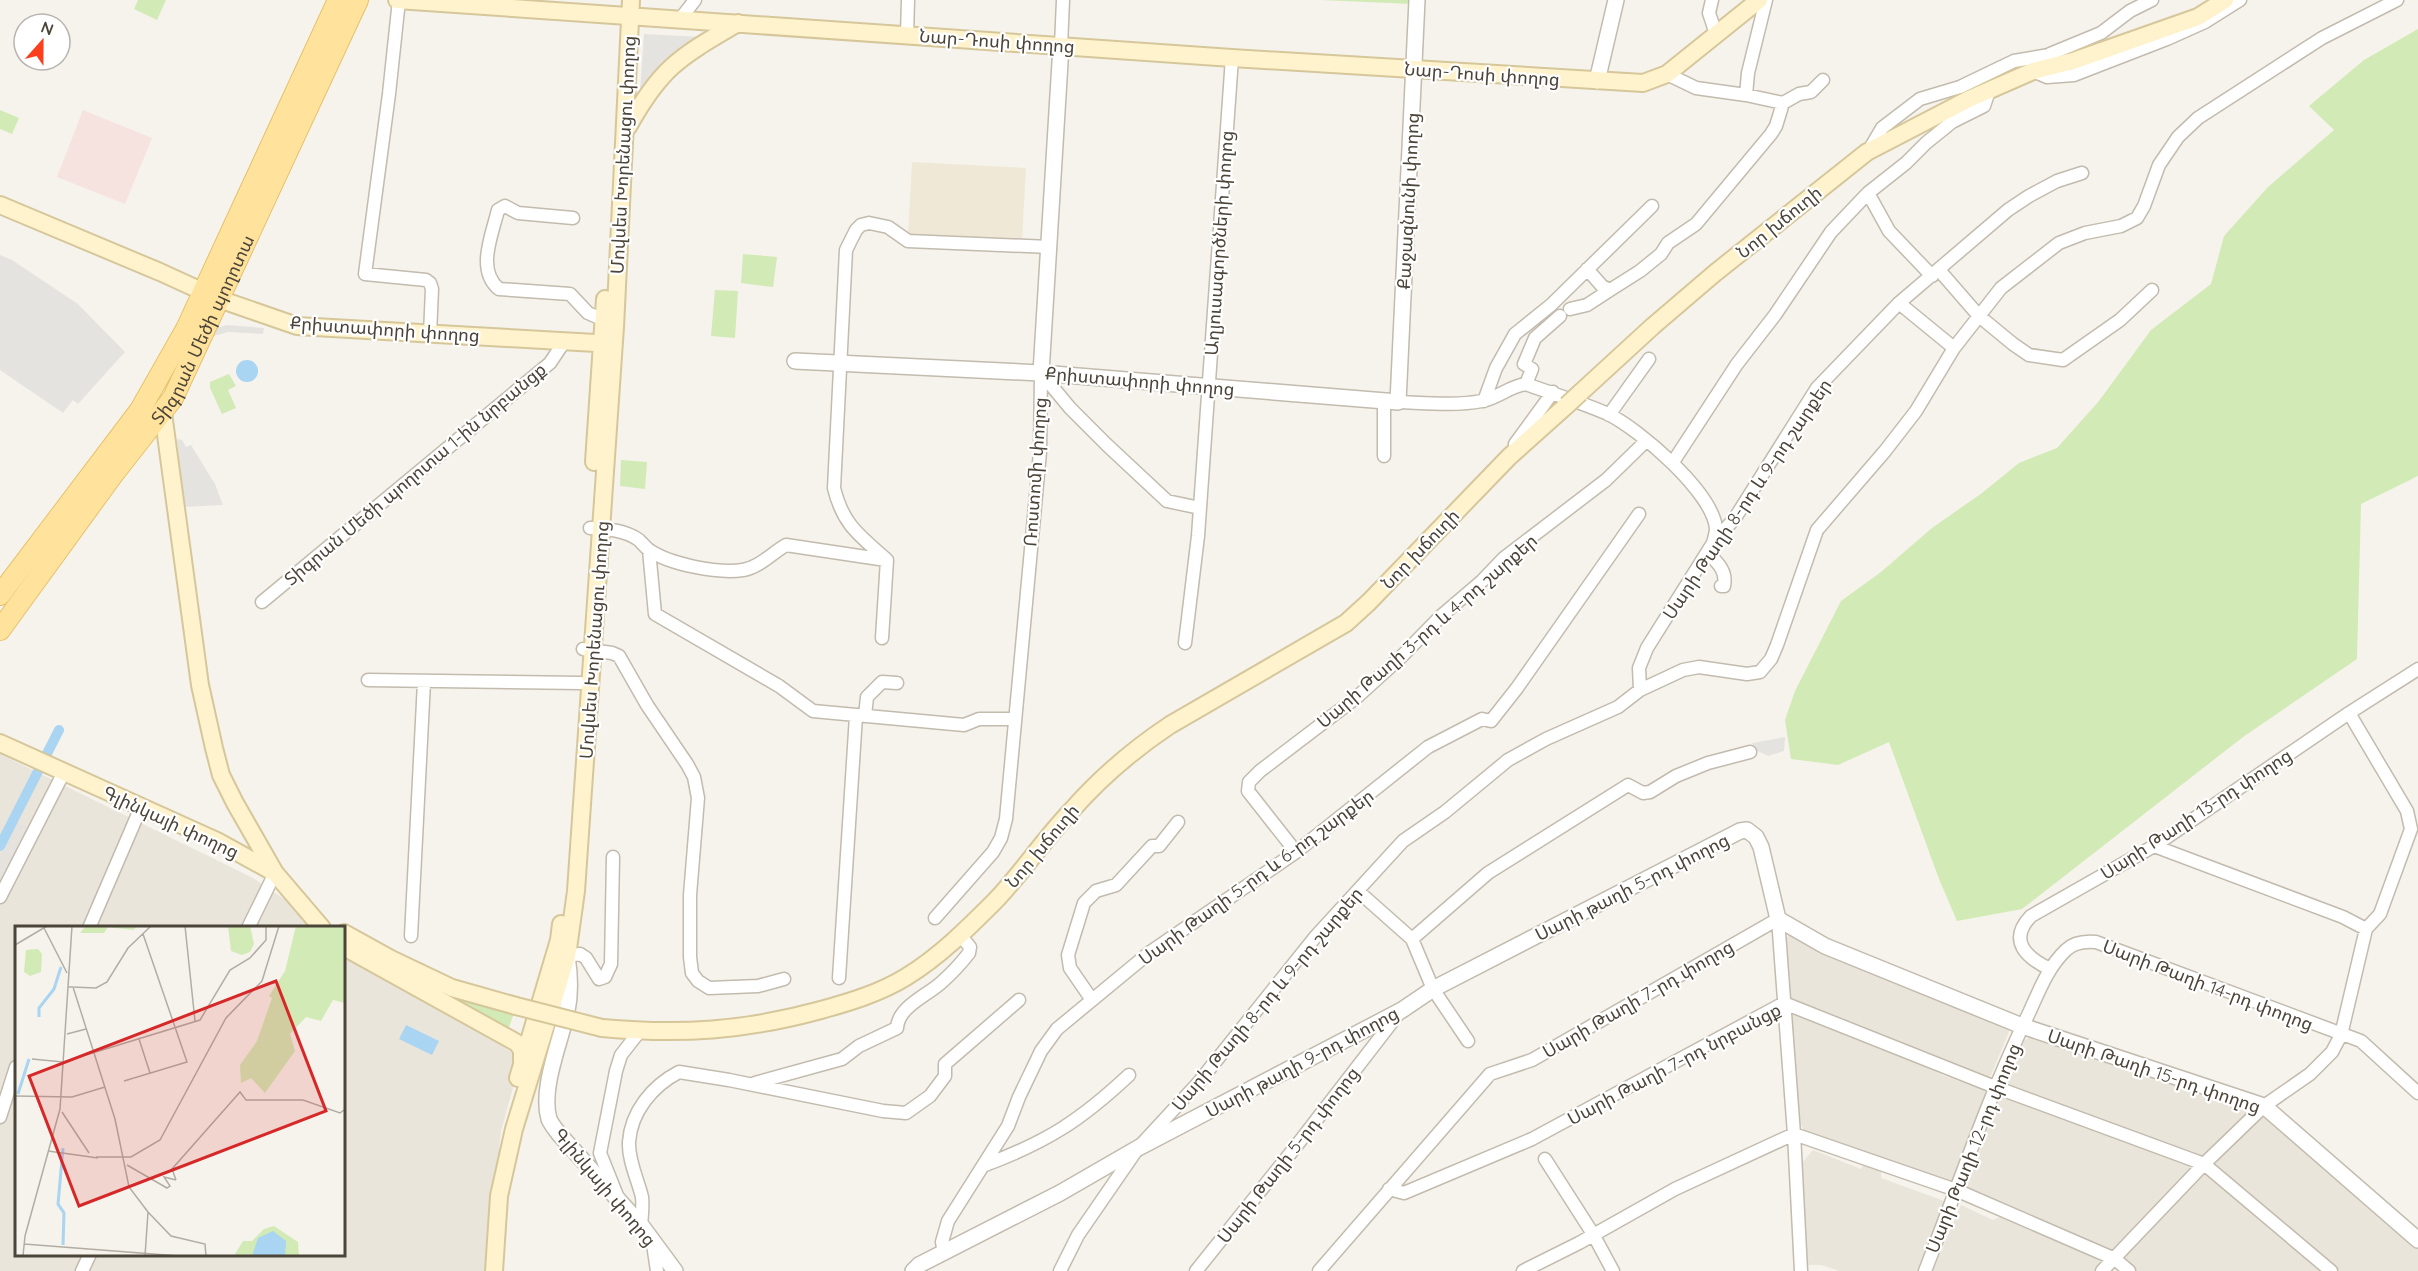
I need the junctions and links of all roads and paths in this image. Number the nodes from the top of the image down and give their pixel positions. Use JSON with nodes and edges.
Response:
{"nodes":[{"id":1,"x":338,"y":0,"type":"edge"},
{"id":2,"x":358,"y":0,"type":"edge"},
{"id":3,"x":398,"y":0,"type":"edge"},
{"id":4,"x":694,"y":0,"type":"edge"},
{"id":5,"x":908,"y":0,"type":"edge"},
{"id":6,"x":1063,"y":0,"type":"edge"},
{"id":7,"x":1417,"y":0,"type":"edge"},
{"id":8,"x":1616,"y":0,"type":"edge"},
{"id":9,"x":1712,"y":0,"type":"edge"},
{"id":10,"x":1759,"y":0,"type":"edge"},
{"id":11,"x":1766,"y":0,"type":"edge"},
{"id":12,"x":2152,"y":0,"type":"edge"},
{"id":13,"x":2225,"y":0,"type":"edge"},
{"id":14,"x":2240,"y":0,"type":"edge"},
{"id":15,"x":2397,"y":0,"type":"edge"},
{"id":16,"x":628,"y":8,"type":"edge"},
{"id":17,"x":681,"y":18,"type":"junction"},
{"id":18,"x":738,"y":23,"type":"junction"},
{"id":19,"x":1716,"y":34,"type":"junction"},
{"id":20,"x":907,"y":36,"type":"junction"},
{"id":21,"x":1060,"y":46,"type":"junction"},
{"id":22,"x":2050,"y":54,"type":"junction"},
{"id":23,"x":1232,"y":58,"type":"junction"},
{"id":24,"x":1414,"y":69,"type":"junction"},
{"id":25,"x":1667,"y":74,"type":"junction"},
{"id":26,"x":2040,"y":74,"type":"junction"},
{"id":27,"x":1823,"y":80,"type":"dead end"},
{"id":28,"x":1597,"y":81,"type":"junction"},
{"id":29,"x":1746,"y":95,"type":"junction"},
{"id":30,"x":1988,"y":95,"type":"junction"},
{"id":31,"x":1783,"y":103,"type":"junction"},
{"id":32,"x":626,"y":131,"type":"junction"},
{"id":33,"x":1867,"y":152,"type":"junction"},
{"id":34,"x":2082,"y":173,"type":"dead end"},
{"id":35,"x":1868,"y":193,"type":"junction"},
{"id":36,"x":0,"y":205,"type":"edge"},
{"id":37,"x":1652,"y":206,"type":"dead end"},
{"id":38,"x":573,"y":218,"type":"dead end"},
{"id":39,"x":1050,"y":246,"type":"junction"},
{"id":40,"x":1587,"y":269,"type":"junction"},
{"id":41,"x":1935,"y":273,"type":"junction"},
{"id":42,"x":1610,"y":290,"type":"junction"},
{"id":43,"x":2152,"y":290,"type":"dead end"},
{"id":44,"x":211,"y":295,"type":"junction"},
{"id":45,"x":1899,"y":303,"type":"junction"},
{"id":46,"x":1979,"y":316,"type":"junction"},
{"id":47,"x":604,"y":320,"type":"junction"},
{"id":48,"x":430,"y":334,"type":"junction"},
{"id":49,"x":564,"y":342,"type":"junction"},
{"id":50,"x":608,"y":344,"type":"junction"},
{"id":51,"x":1954,"y":348,"type":"junction"},
{"id":52,"x":1649,"y":359,"type":"dead end"},
{"id":53,"x":795,"y":361,"type":"dead end"},
{"id":54,"x":839,"y":363,"type":"junction"},
{"id":55,"x":1041,"y":373,"type":"junction"},
{"id":56,"x":1526,"y":384,"type":"junction"},
{"id":57,"x":1208,"y":387,"type":"junction"},
{"id":58,"x":1553,"y":392,"type":"junction"},
{"id":59,"x":1484,"y":401,"type":"junction"},
{"id":60,"x":1390,"y":402,"type":"junction"},
{"id":61,"x":163,"y":413,"type":"junction"},
{"id":62,"x":1609,"y":415,"type":"junction"},
{"id":63,"x":1646,"y":441,"type":"junction"},
{"id":64,"x":1384,"y":456,"type":"dead end"},
{"id":65,"x":1509,"y":457,"type":"junction"},
{"id":66,"x":1673,"y":462,"type":"junction"},
{"id":67,"x":1200,"y":508,"type":"junction"},
{"id":68,"x":1639,"y":513,"type":"dead end"},
{"id":69,"x":595,"y":528,"type":"junction"},
{"id":70,"x":1710,"y":548,"type":"junction"},
{"id":71,"x":649,"y":550,"type":"junction"},
{"id":72,"x":887,"y":560,"type":"junction"},
{"id":73,"x":1720,"y":586,"type":"dead end"},
{"id":74,"x":0,"y":595,"type":"edge"},
{"id":75,"x":262,"y":602,"type":"dead end"},
{"id":76,"x":0,"y":630,"type":"edge"},
{"id":77,"x":882,"y":638,"type":"dead end"},
{"id":78,"x":1185,"y":643,"type":"dead end"},
{"id":79,"x":589,"y":649,"type":"junction"},
{"id":80,"x":2418,"y":669,"type":"edge"},
{"id":81,"x":368,"y":680,"type":"dead end"},
{"id":82,"x":424,"y":682,"type":"junction"},
{"id":83,"x":897,"y":682,"type":"dead end"},
{"id":84,"x":581,"y":683,"type":"junction"},
{"id":85,"x":1640,"y":690,"type":"junction"},
{"id":86,"x":2349,"y":713,"type":"junction"},
{"id":87,"x":860,"y":716,"type":"junction"},
{"id":88,"x":1014,"y":719,"type":"junction"},
{"id":89,"x":0,"y":743,"type":"edge"},
{"id":90,"x":1750,"y":752,"type":"dead end"},
{"id":91,"x":60,"y":770,"type":"junction"},
{"id":92,"x":141,"y":807,"type":"junction"},
{"id":93,"x":1178,"y":822,"type":"dead end"},
{"id":94,"x":2154,"y":846,"type":"junction"},
{"id":95,"x":1296,"y":852,"type":"junction"},
{"id":96,"x":613,"y":857,"type":"dead end"},
{"id":97,"x":275,"y":873,"type":"junction"},
{"id":98,"x":1359,"y":892,"type":"junction"},
{"id":99,"x":0,"y":897,"type":"edge"},
{"id":100,"x":308,"y":914,"type":"junction"},
{"id":101,"x":935,"y":918,"type":"dead end"},
{"id":102,"x":1778,"y":919,"type":"junction"},
{"id":103,"x":89,"y":926,"type":"edge"},
{"id":104,"x":248,"y":926,"type":"edge"},
{"id":105,"x":321,"y":926,"type":"edge"},
{"id":106,"x":332,"y":926,"type":"edge"},
{"id":107,"x":2366,"y":929,"type":"junction"},
{"id":108,"x":345,"y":934,"type":"edge"},
{"id":109,"x":960,"y":935,"type":"junction"},
{"id":110,"x":411,"y":936,"type":"dead end"},
{"id":111,"x":1412,"y":939,"type":"junction"},
{"id":112,"x":345,"y":948,"type":"edge"},
{"id":113,"x":567,"y":956,"type":"junction"},
{"id":114,"x":2050,"y":969,"type":"junction"},
{"id":115,"x":839,"y":978,"type":"dead end"},
{"id":116,"x":784,"y":979,"type":"dead end"},
{"id":117,"x":1433,"y":989,"type":"junction"},
{"id":118,"x":1019,"y":1000,"type":"dead end"},
{"id":119,"x":1092,"y":1000,"type":"junction"},
{"id":120,"x":1784,"y":1003,"type":"junction"},
{"id":121,"x":1402,"y":1010,"type":"junction"},
{"id":122,"x":2022,"y":1026,"type":"junction"},
{"id":123,"x":639,"y":1032,"type":"junction"},
{"id":124,"x":2341,"y":1035,"type":"junction"},
{"id":125,"x":1468,"y":1041,"type":"dead end"},
{"id":126,"x":532,"y":1048,"type":"junction"},
{"id":127,"x":552,"y":1062,"type":"junction"},
{"id":128,"x":522,"y":1065,"type":"junction"},
{"id":129,"x":15,"y":1070,"type":"edge"},
{"id":130,"x":1129,"y":1075,"type":"dead end"},
{"id":131,"x":751,"y":1084,"type":"junction"},
{"id":132,"x":1995,"y":1087,"type":"junction"},
{"id":133,"x":2418,"y":1093,"type":"edge"},
{"id":134,"x":2264,"y":1106,"type":"junction"},
{"id":135,"x":0,"y":1117,"type":"edge"},
{"id":136,"x":1794,"y":1134,"type":"junction"},
{"id":137,"x":1138,"y":1148,"type":"junction"},
{"id":138,"x":1545,"y":1159,"type":"dead end"},
{"id":139,"x":985,"y":1164,"type":"junction"},
{"id":140,"x":2204,"y":1164,"type":"junction"},
{"id":141,"x":1389,"y":1189,"type":"junction"},
{"id":142,"x":1956,"y":1190,"type":"junction"},
{"id":143,"x":618,"y":1199,"type":"junction"},
{"id":144,"x":641,"y":1225,"type":"junction"},
{"id":145,"x":1593,"y":1234,"type":"junction"},
{"id":146,"x":2418,"y":1240,"type":"edge"},
{"id":147,"x":653,"y":1244,"type":"junction"},
{"id":148,"x":944,"y":1253,"type":"junction"},
{"id":149,"x":89,"y":1256,"type":"edge"},
{"id":150,"x":2115,"y":1259,"type":"junction"},
{"id":151,"x":82,"y":1271,"type":"edge"},
{"id":152,"x":486,"y":1271,"type":"edge"},
{"id":153,"x":494,"y":1271,"type":"edge"},
{"id":154,"x":657,"y":1271,"type":"edge"},
{"id":155,"x":675,"y":1271,"type":"edge"},
{"id":156,"x":913,"y":1271,"type":"edge"},
{"id":157,"x":1060,"y":1271,"type":"edge"},
{"id":158,"x":1196,"y":1271,"type":"edge"},
{"id":159,"x":1318,"y":1271,"type":"edge"},
{"id":160,"x":1523,"y":1271,"type":"edge"},
{"id":161,"x":1613,"y":1271,"type":"edge"},
{"id":162,"x":1801,"y":1271,"type":"edge"},
{"id":163,"x":1925,"y":1271,"type":"edge"},
{"id":164,"x":2102,"y":1271,"type":"edge"},
{"id":165,"x":2129,"y":1271,"type":"edge"},
{"id":166,"x":2331,"y":1271,"type":"edge"}],
"edges":[{"from":1,"to":44,"type":"main road","name":"Տիգրան Մեծի պողոտա"},
{"from":2,"to":44,"type":"main road","name":"Տիգրան Մեծի պողոտա"},
{"from":3,"to":16,"type":"main road","name":"Նար-Դոսի փողոց"},
{"from":3,"to":48,"type":"street"},
{"from":4,"to":17,"type":"street"},
{"from":5,"to":20,"type":"street"},
{"from":6,"to":21,"type":"street","name":"Ռոստոմի փողոց"},
{"from":7,"to":24,"type":"street","name":"Քաջազնունի փողոց"},
{"from":8,"to":28,"type":"street"},
{"from":9,"to":19,"type":"street"},
{"from":10,"to":19,"type":"main road"},
{"from":11,"to":29,"type":"street"},
{"from":12,"to":22,"type":"street"},
{"from":13,"to":26,"type":"main road","name":"Նոր խճուղի"},
{"from":14,"to":26,"type":"street"},
{"from":15,"to":46,"type":"street","name":"Սարի Թաղի 8-րդ և 9-րդ շարքեր"},
{"from":16,"to":17,"type":"main road","name":"Նար-Դոսի փողոց"},
{"from":16,"to":32,"type":"main road","name":"Մովսես Խորենացու փողոց"},
{"from":16,"to":47,"type":"main road","name":"Մովսես Խորենացու փողոց"},
{"from":17,"to":18,"type":"main road","name":"Նար-Դոսի փողոց"},
{"from":18,"to":20,"type":"main road","name":"Նար-Դոսի փողոց"},
{"from":18,"to":32,"type":"main road"},
{"from":19,"to":25,"type":"main road"},
{"from":20,"to":21,"type":"main road","name":"Նար-Դոսի փողոց"},
{"from":21,"to":23,"type":"main road","name":"Նար-Դոսի փողոց"},
{"from":21,"to":39,"type":"street","name":"Ռոստոմի փողոց"},
{"from":22,"to":26,"type":"street"},
{"from":22,"to":33,"type":"street"},
{"from":23,"to":24,"type":"main road","name":"Նար-Դոսի փողոց"},
{"from":23,"to":57,"type":"street","name":"Աղյուսագործների փողոց"},
{"from":24,"to":28,"type":"main road","name":"Նար-Դոսի փողոց"},
{"from":24,"to":60,"type":"street","name":"Քաջազնունի փողոց"},
{"from":25,"to":28,"type":"main road","name":"Նար-Դոսի փողոց"},
{"from":25,"to":29,"type":"street"},
{"from":26,"to":30,"type":"main road","name":"Նոր խճուղի"},
{"from":27,"to":31,"type":"street"},
{"from":29,"to":31,"type":"street"},
{"from":30,"to":33,"type":"main road","name":"Նոր խճուղի"},
{"from":30,"to":35,"type":"street"},
{"from":31,"to":42,"type":"street"},
{"from":32,"to":50,"type":"main road","name":"Մովսես Խորենացու փողոց"},
{"from":33,"to":65,"type":"main road","name":"Նոր խճուղի","bridge":true},
{"from":34,"to":41,"type":"street","name":"Սարի Թաղի 8-րդ և 9-րդ շարքեր"},
{"from":35,"to":41,"type":"street"},
{"from":35,"to":66,"type":"street"},
{"from":36,"to":44,"type":"main road","name":"Քրիստափորի փողոց"},
{"from":37,"to":40,"type":"street"},
{"from":38,"to":47,"type":"street"},
{"from":39,"to":54,"type":"street"},
{"from":39,"to":55,"type":"street","name":"Ռոստոմի փողոց"},
{"from":40,"to":42,"type":"street"},
{"from":40,"to":59,"type":"street"},
{"from":41,"to":45,"type":"street","name":"Սարի Թաղի 8-րդ և 9-րդ շարքեր"},
{"from":41,"to":46,"type":"street"},
{"from":42,"to":56,"type":"street"},
{"from":43,"to":46,"type":"street"},
{"from":44,"to":48,"type":"main road","name":"Քրիստափորի փողոց"},
{"from":44,"to":61,"type":"main road","name":"Տիգրան Մեծի պողոտա"},
{"from":44,"to":74,"type":"main road","name":"Տիգրան Մեծի պողոտա"},
{"from":45,"to":51,"type":"street"},
{"from":45,"to":70,"type":"street","name":"Սարի Թաղի 8-րդ և 9-րդ շարքեր"},
{"from":46,"to":51,"type":"street","name":"Սարի Թաղի 8-րդ և 9-րդ շարքեր"},
{"from":47,"to":50,"type":"main road","name":"Մովսես Խորենացու փողոց"},
{"from":48,"to":49,"type":"main road","name":"Քրիստափորի փողոց"},
{"from":49,"to":50,"type":"main road","name":"Քրիստափորի փողոց"},
{"from":49,"to":75,"type":"street","name":"Տիգրան Մեծի պողոտա 1-ին նրբանցք"},
{"from":50,"to":69,"type":"main road","name":"Մովսես Խորենացու փողոց"},
{"from":51,"to":85,"type":"street","name":"Սարի Թաղի 8-րդ և 9-րդ շարքեր"},
{"from":52,"to":62,"type":"street"},
{"from":53,"to":54,"type":"street","name":"Քրիստափորի փողոց"},
{"from":54,"to":55,"type":"street","name":"Քրիստափորի փողոց"},
{"from":54,"to":72,"type":"street"},
{"from":55,"to":57,"type":"street","name":"Քրիստափորի փողոց"},
{"from":55,"to":67,"type":"street"},
{"from":55,"to":88,"type":"street","name":"Ռոստոմի փողոց"},
{"from":56,"to":58,"type":"street"},
{"from":56,"to":59,"type":"street","name":"Քրիստափորի փողոց"},
{"from":57,"to":60,"type":"street","name":"Քրիստափորի փողոց"},
{"from":57,"to":67,"type":"street","name":"Աղյուսագործների փողոց"},
{"from":58,"to":62,"type":"street"},
{"from":58,"to":65,"type":"street"},
{"from":59,"to":60,"type":"street","name":"Քրիստափորի փողոց"},
{"from":60,"to":64,"type":"street"},
{"from":61,"to":76,"type":"main road","name":"Տիգրան Մեծի պողոտա"},
{"from":61,"to":97,"type":"main road"},
{"from":62,"to":63,"type":"street"},
{"from":63,"to":66,"type":"street"},
{"from":63,"to":95,"type":"street","name":"Սարի Թաղի 3-րդ և 4-րդ շարքեր"},
{"from":65,"to":109,"type":"main road","name":"Նոր խճուղի"},
{"from":66,"to":70,"type":"street"},
{"from":67,"to":78,"type":"street","name":"Աղյուսագործների փողոց"},
{"from":68,"to":95,"type":"street","name":"Սարի Թաղի 5-րդ և 6-րդ շարքեր"},
{"from":69,"to":71,"type":"street"},
{"from":69,"to":79,"type":"main road","name":"Մովսես Խորենացու փողոց"},
{"from":70,"to":73,"type":"street"},
{"from":70,"to":85,"type":"street","name":"Սարի Թաղի 8-րդ և 9-րդ շարքեր"},
{"from":71,"to":72,"type":"street"},
{"from":71,"to":87,"type":"street"},
{"from":72,"to":77,"type":"street"},
{"from":79,"to":84,"type":"main road","name":"Մովսես Խորենացու փողոց"},
{"from":79,"to":113,"type":"main road","name":"Մովսես Խորենացու փողոց"},
{"from":79,"to":116,"type":"street"},
{"from":80,"to":86,"type":"street","name":"Սարի Թաղի 13-րդ փողոց"},
{"from":81,"to":82,"type":"street"},
{"from":82,"to":84,"type":"street"},
{"from":82,"to":110,"type":"street"},
{"from":83,"to":87,"type":"street"},
{"from":84,"to":126,"type":"main road","name":"Մովսես Խորենացու փողոց"},
{"from":85,"to":98,"type":"street","name":"Սարի Թաղի 8-րդ և 9-րդ շարքեր"},
{"from":86,"to":94,"type":"street","name":"Սարի Թաղի 13-րդ փողոց"},
{"from":86,"to":107,"type":"street"},
{"from":87,"to":88,"type":"street"},
{"from":87,"to":115,"type":"street"},
{"from":88,"to":101,"type":"street","name":"Ռոստոմի փողոց"},
{"from":89,"to":91,"type":"main road","name":"Գլինկայի փողոց"},
{"from":90,"to":111,"type":"street"},
{"from":91,"to":92,"type":"main road","name":"Գլինկայի փողոց"},
{"from":91,"to":99,"type":"street"},
{"from":92,"to":97,"type":"main road","name":"Գլինկայի փողոց"},
{"from":92,"to":103,"type":"street"},
{"from":93,"to":119,"type":"street"},
{"from":94,"to":107,"type":"street"},
{"from":94,"to":114,"type":"street","name":"Սարի Թաղի 13-րդ փողոց"},
{"from":95,"to":119,"type":"street","name":"Սարի Թաղի 5-րդ և 6-րդ շարքեր"},
{"from":96,"to":113,"type":"street"},
{"from":97,"to":100,"type":"main road","name":"Գլինկայի փողոց"},
{"from":97,"to":104,"type":"street"},
{"from":98,"to":111,"type":"street"},
{"from":98,"to":137,"type":"street","name":"Սարի Թաղի 8-րդ և 9-րդ շարքեր"},
{"from":100,"to":105,"type":"main road","name":"Գլինկայի փողոց"},
{"from":100,"to":106,"type":"main road"},
{"from":102,"to":117,"type":"street","name":"Սարի թաղի 5-րդ փողոց"},
{"from":102,"to":120,"type":"street"},
{"from":102,"to":122,"type":"street"},
{"from":102,"to":141,"type":"street","name":"Սարի Թաղի 7-րդ փողոց"},
{"from":107,"to":124,"type":"street"},
{"from":108,"to":123,"type":"main road","name":"Նոր խճուղի","bridge":true},
{"from":109,"to":123,"type":"main road","name":"Նոր խճուղի"},
{"from":109,"to":131,"type":"street"},
{"from":111,"to":117,"type":"street"},
{"from":112,"to":128,"type":"main road"},
{"from":113,"to":126,"type":"main road","name":"Մովսես Խորենացու փողոց"},
{"from":113,"to":127,"type":"street","name":"Գլինկայի փողոց"},
{"from":114,"to":122,"type":"street","name":"Սարի Թաղի 14-րդ փողոց"},
{"from":114,"to":124,"type":"street","name":"Սարի Թաղի 14-րդ փողոց"},
{"from":117,"to":121,"type":"street","name":"Սարի թաղի 9-րդ փողոց"},
{"from":117,"to":125,"type":"street"},
{"from":118,"to":131,"type":"street"},
{"from":119,"to":139,"type":"street","name":"Սարի Թաղի 5-րդ և 6-րդ շարքեր"},
{"from":120,"to":132,"type":"street","name":"Սարի Թաղի 7-րդ նրբանցք"},
{"from":120,"to":136,"type":"street"},
{"from":120,"to":141,"type":"street","name":"Սարի Թաղի 7-րդ նրբանցք"},
{"from":121,"to":137,"type":"street","name":"Սարի թաղի 9-րդ փողոց"},
{"from":121,"to":158,"type":"street","name":"Սարի Թաղի 5-րդ փողոց"},
{"from":122,"to":132,"type":"street","name":"Սարի Թաղի 12-րդ փողոց"},
{"from":122,"to":134,"type":"street","name":"Սարի Թաղի 15-րդ փողոց"},
{"from":123,"to":143,"type":"street"},
{"from":124,"to":133,"type":"street","name":"Սարի Թաղի 14-րդ փողոց"},
{"from":124,"to":134,"type":"street"},
{"from":126,"to":127,"type":"street"},
{"from":126,"to":128,"type":"main road","name":"Մովսես Խորենացու փողոց"},
{"from":126,"to":153,"type":"main road","name":"Մովսես Խորենացու փողոց"},
{"from":127,"to":143,"type":"street","name":"Գլինկայի փողոց"},
{"from":128,"to":152,"type":"main road","name":"Մովսես Խորենացու փողոց"},
{"from":129,"to":135,"type":"street"},
{"from":130,"to":139,"type":"street"},
{"from":131,"to":144,"type":"street"},
{"from":132,"to":140,"type":"street","name":"Սարի Թաղի 7-րդ նրբանցք"},
{"from":132,"to":142,"type":"street","name":"Սարի Թաղի 12-րդ փողոց"},
{"from":134,"to":140,"type":"street"},
{"from":134,"to":146,"type":"street","name":"Սարի Թաղի 15-րդ փողոց"},
{"from":136,"to":142,"type":"street"},
{"from":136,"to":145,"type":"street"},
{"from":136,"to":162,"type":"street"},
{"from":137,"to":148,"type":"street","name":"Սարի Թաղի 8-րդ և 9-րդ շարքեր"},
{"from":137,"to":157,"type":"street"},
{"from":138,"to":145,"type":"street"},
{"from":139,"to":148,"type":"street","name":"Սարի Թաղի 5-րդ և 6-րդ շարքեր"},
{"from":140,"to":150,"type":"street"},
{"from":140,"to":166,"type":"street","name":"Սարի Թաղի 7-րդ նրբանցք"},
{"from":141,"to":159,"type":"street","name":"Սարի Թաղի 7-րդ փողոց"},
{"from":142,"to":150,"type":"street"},
{"from":142,"to":163,"type":"street","name":"Սարի Թաղի 12-րդ փողոց"},
{"from":143,"to":144,"type":"street","name":"Գլինկայի փողոց"},
{"from":144,"to":147,"type":"street","name":"Գլինկայի փողոց"},
{"from":145,"to":160,"type":"street"},
{"from":145,"to":161,"type":"street"},
{"from":147,"to":154,"type":"street"},
{"from":147,"to":155,"type":"street","name":"Գլինկայի փողոց"},
{"from":148,"to":156,"type":"street","name":"Սարի Թաղի 8-րդ և 9-րդ շարքեր"},
{"from":149,"to":151,"type":"street"},
{"from":150,"to":164,"type":"street"},
{"from":150,"to":165,"type":"street"}]}
